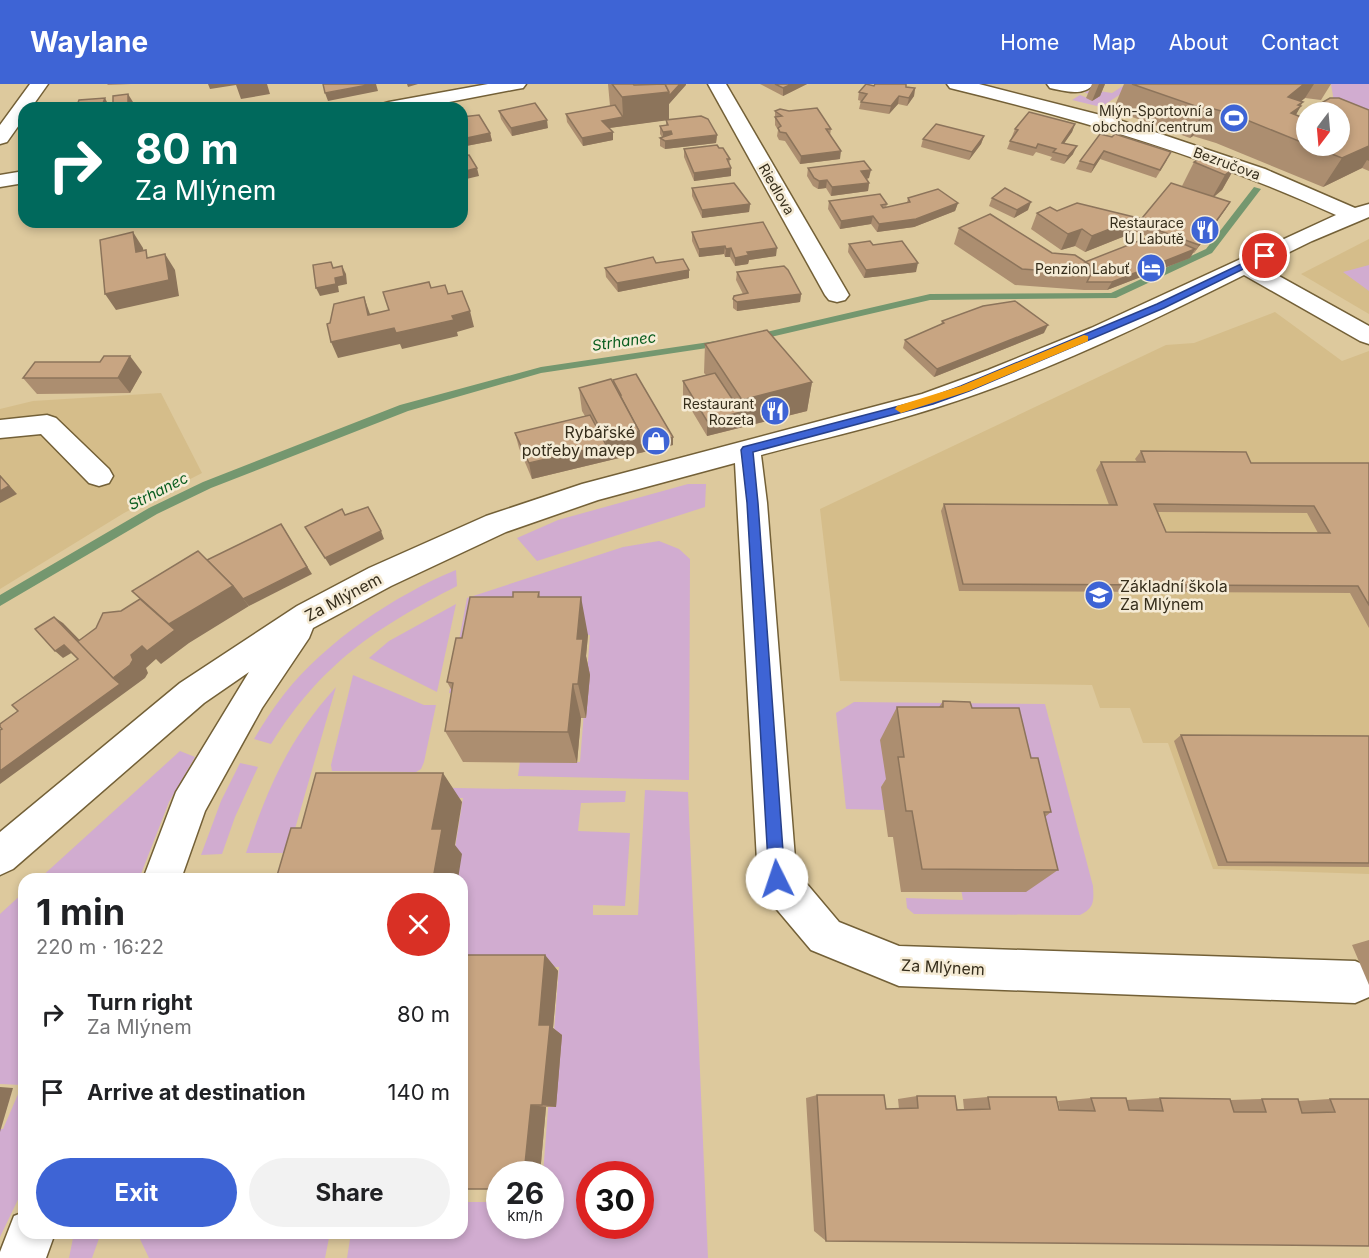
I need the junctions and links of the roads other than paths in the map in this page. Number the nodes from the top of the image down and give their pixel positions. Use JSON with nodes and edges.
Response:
{"nodes":[{"id":1,"x":39,"y":84,"type":"edge"},
{"id":2,"x":517,"y":84,"type":"edge"},
{"id":3,"x":717,"y":84,"type":"edge"},
{"id":4,"x":957,"y":84,"type":"edge"},
{"id":5,"x":1071,"y":85,"type":"edge"},
{"id":6,"x":26,"y":102,"type":"edge"},
{"id":7,"x":421,"y":102,"type":"edge"},
{"id":8,"x":1055,"y":108,"type":"junction"},
{"id":9,"x":18,"y":113,"type":"edge"},
{"id":10,"x":0,"y":138,"type":"edge"},
{"id":11,"x":18,"y":178,"type":"edge"},
{"id":12,"x":0,"y":181,"type":"edge"},
{"id":13,"x":1361,"y":213,"type":"edge"},
{"id":14,"x":1245,"y":266,"type":"junction"},
{"id":15,"x":837,"y":295,"type":"dead end"},
{"id":16,"x":1369,"y":336,"type":"edge"},
{"id":17,"x":0,"y":429,"type":"edge"},
{"id":18,"x":747,"y":450,"type":"junction"},
{"id":19,"x":99,"y":476,"type":"dead end"},
{"id":20,"x":308,"y":615,"type":"junction"},
{"id":21,"x":0,"y":856,"type":"edge"},
{"id":22,"x":164,"y":873,"type":"edge"},
{"id":23,"x":1355,"y":982,"type":"dead end"},
{"id":24,"x":29,"y":1239,"type":"edge"},
{"id":25,"x":22,"y":1258,"type":"edge"}],
"edges":[{"from":1,"to":6,"type":"street"},
{"from":2,"to":7,"type":"street"},
{"from":3,"to":15,"type":"street","name":"Riedlova"},
{"from":4,"to":8,"type":"street","name":"Bezručova"},
{"from":5,"to":8,"type":"street"},
{"from":8,"to":13,"type":"street","name":"Bezručova"},
{"from":9,"to":10,"type":"street"},
{"from":11,"to":12,"type":"street"},
{"from":13,"to":14,"type":"street","name":"Za Mlýnem"},
{"from":14,"to":16,"type":"street"},
{"from":14,"to":18,"type":"street","name":"Za Mlýnem"},
{"from":17,"to":19,"type":"street"},
{"from":18,"to":20,"type":"street","name":"Za Mlýnem"},
{"from":18,"to":23,"type":"street","name":"Za Mlýnem"},
{"from":20,"to":21,"type":"street","name":"Za Mlýnem"},
{"from":20,"to":22,"type":"street"},
{"from":24,"to":25,"type":"street"}]}
